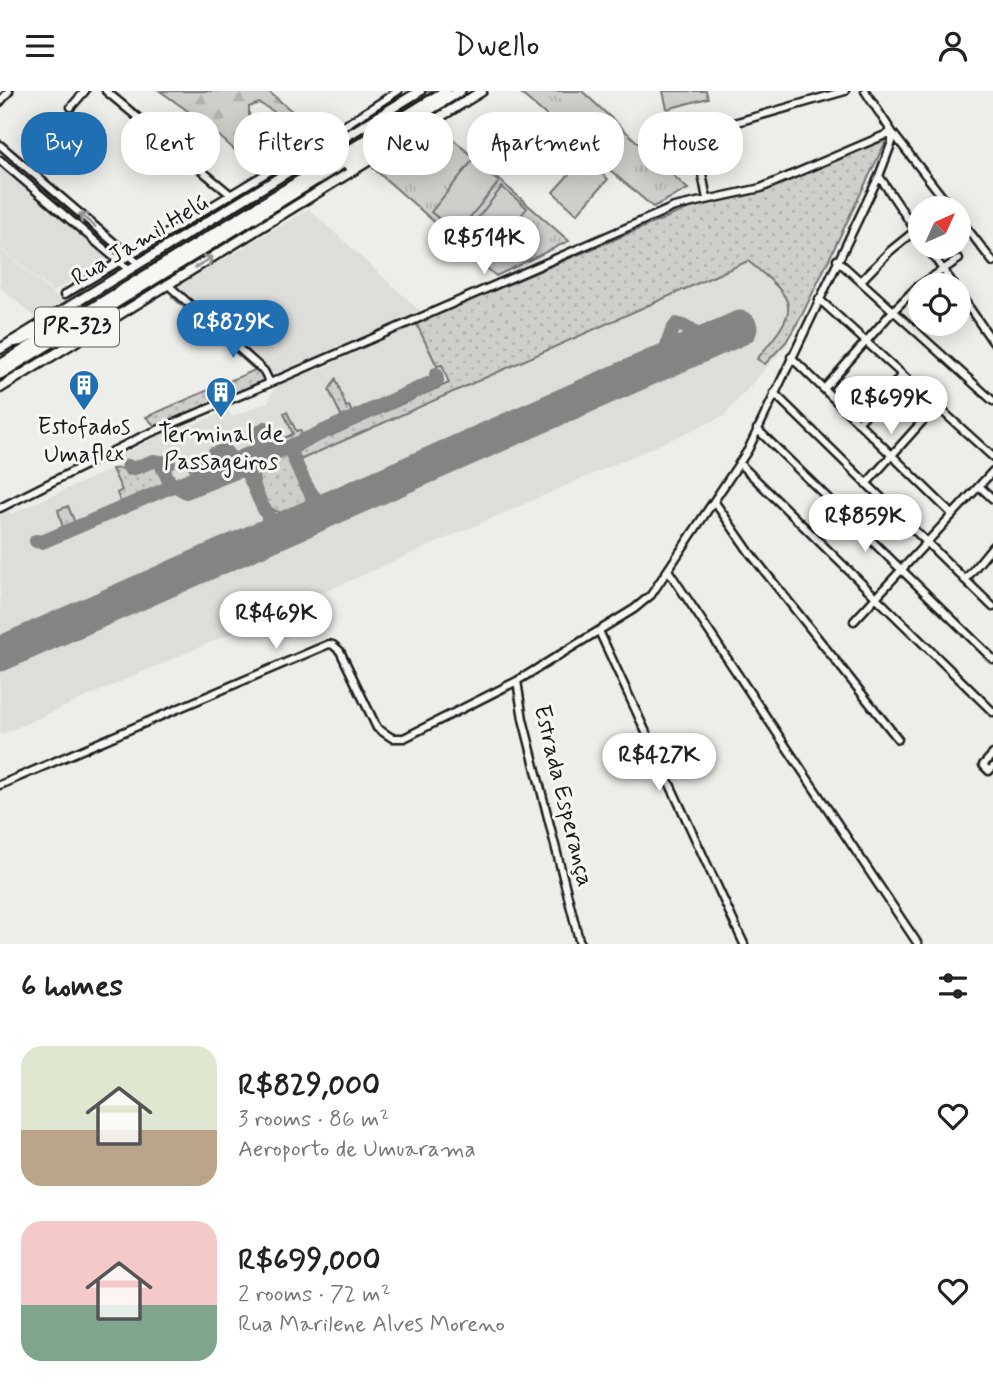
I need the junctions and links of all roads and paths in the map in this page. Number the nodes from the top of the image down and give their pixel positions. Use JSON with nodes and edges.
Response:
{"nodes":[{"id":1,"x":9,"y":91,"type":"edge"},
{"id":2,"x":85,"y":91,"type":"edge"},
{"id":3,"x":106,"y":91,"type":"edge"},
{"id":4,"x":398,"y":91,"type":"edge"},
{"id":5,"x":421,"y":91,"type":"edge"},
{"id":6,"x":446,"y":91,"type":"edge"},
{"id":7,"x":460,"y":91,"type":"edge"},
{"id":8,"x":482,"y":91,"type":"edge"},
{"id":9,"x":845,"y":91,"type":"edge"},
{"id":10,"x":865,"y":91,"type":"edge"},
{"id":11,"x":0,"y":102,"type":"edge"},
{"id":12,"x":71,"y":107,"type":"dead end"},
{"id":13,"x":448,"y":112,"type":"edge"},
{"id":14,"x":892,"y":132,"type":"junction"},
{"id":15,"x":0,"y":145,"type":"edge"},
{"id":16,"x":363,"y":158,"type":"edge"},
{"id":17,"x":0,"y":160,"type":"edge"},
{"id":18,"x":21,"y":163,"type":"edge"},
{"id":19,"x":363,"y":164,"type":"edge"},
{"id":20,"x":24,"y":175,"type":"edge"},
{"id":21,"x":35,"y":175,"type":"edge"},
{"id":22,"x":878,"y":176,"type":"junction"},
{"id":23,"x":321,"y":177,"type":"junction"},
{"id":24,"x":21,"y":178,"type":"junction"},
{"id":25,"x":231,"y":195,"type":"junction"},
{"id":26,"x":942,"y":196,"type":"edge"},
{"id":27,"x":706,"y":199,"type":"junction"},
{"id":28,"x":908,"y":220,"type":"edge"},
{"id":29,"x":971,"y":234,"type":"edge"},
{"id":30,"x":908,"y":240,"type":"edge"},
{"id":31,"x":129,"y":255,"type":"junction"},
{"id":32,"x":936,"y":259,"type":"edge"},
{"id":33,"x":959,"y":259,"type":"dead end"},
{"id":34,"x":837,"y":260,"type":"junction"},
{"id":35,"x":120,"y":261,"type":"junction"},
{"id":36,"x":993,"y":262,"type":"edge"},
{"id":37,"x":139,"y":264,"type":"junction"},
{"id":38,"x":129,"y":269,"type":"junction"},
{"id":39,"x":943,"y":269,"type":"junction"},
{"id":40,"x":946,"y":273,"type":"edge"},
{"id":41,"x":861,"y":281,"type":"junction"},
{"id":42,"x":167,"y":284,"type":"junction"},
{"id":43,"x":64,"y":295,"type":"dead end"},
{"id":44,"x":819,"y":299,"type":"junction"},
{"id":45,"x":95,"y":307,"type":"junction"},
{"id":46,"x":971,"y":310,"type":"edge"},
{"id":47,"x":892,"y":311,"type":"junction"},
{"id":48,"x":12,"y":342,"type":"junction"},
{"id":49,"x":865,"y":342,"type":"junction"},
{"id":50,"x":993,"y":342,"type":"edge"},
{"id":51,"x":0,"y":349,"type":"edge"},
{"id":52,"x":791,"y":357,"type":"junction"},
{"id":53,"x":0,"y":365,"type":"edge"},
{"id":54,"x":0,"y":374,"type":"edge"},
{"id":55,"x":902,"y":376,"type":"junction"},
{"id":56,"x":270,"y":383,"type":"junction"},
{"id":57,"x":0,"y":388,"type":"edge"},
{"id":58,"x":824,"y":389,"type":"junction"},
{"id":59,"x":774,"y":393,"type":"junction"},
{"id":60,"x":993,"y":401,"type":"edge"},
{"id":61,"x":936,"y":406,"type":"junction"},
{"id":62,"x":858,"y":423,"type":"junction"},
{"id":63,"x":757,"y":429,"type":"junction"},
{"id":64,"x":892,"y":456,"type":"junction"},
{"id":65,"x":993,"y":457,"type":"edge"},
{"id":66,"x":739,"y":463,"type":"junction"},
{"id":67,"x":993,"y":471,"type":"edge"},
{"id":68,"x":866,"y":484,"type":"junction"},
{"id":69,"x":979,"y":486,"type":"junction"},
{"id":70,"x":993,"y":499,"type":"edge"},
{"id":71,"x":714,"y":501,"type":"junction"},
{"id":72,"x":0,"y":508,"type":"edge"},
{"id":73,"x":952,"y":514,"type":"junction"},
{"id":74,"x":926,"y":543,"type":"junction"},
{"id":75,"x":992,"y":549,"type":"edge"},
{"id":76,"x":668,"y":570,"type":"junction"},
{"id":77,"x":901,"y":570,"type":"junction"},
{"id":78,"x":965,"y":580,"type":"junction"},
{"id":79,"x":877,"y":597,"type":"junction"},
{"id":80,"x":993,"y":607,"type":"edge"},
{"id":81,"x":854,"y":621,"type":"dead end"},
{"id":82,"x":598,"y":631,"type":"junction"},
{"id":83,"x":993,"y":659,"type":"edge"},
{"id":84,"x":517,"y":681,"type":"junction"},
{"id":85,"x":993,"y":712,"type":"edge"},
{"id":86,"x":898,"y":739,"type":"dead end"},
{"id":87,"x":993,"y":754,"type":"edge"},
{"id":88,"x":993,"y":767,"type":"edge"},
{"id":89,"x":0,"y":785,"type":"edge"},
{"id":90,"x":580,"y":944,"type":"edge"},
{"id":91,"x":744,"y":944,"type":"edge"},
{"id":92,"x":918,"y":944,"type":"edge"}],
"edges":[{"from":1,"to":11,"type":"street"},
{"from":2,"to":12,"type":"street"},
{"from":3,"to":25,"type":"street"},
{"from":4,"to":25,"type":"street"},
{"from":5,"to":37,"type":"main road","name":"Rua Jamil Helú"},
{"from":6,"to":45,"type":"highway","number":"PR-323"},
{"from":7,"to":23,"type":"highway","number":"PR-323"},
{"from":8,"to":13,"type":"main road"},
{"from":9,"to":27,"type":"street"},
{"from":10,"to":14,"type":"street"},
{"from":14,"to":22,"type":"street","name":"Estrada Esperança"},
{"from":14,"to":26,"type":"street"},
{"from":14,"to":27,"type":"street"},
{"from":15,"to":18,"type":"street"},
{"from":16,"to":23,"type":"highway"},
{"from":17,"to":24,"type":"street"},
{"from":42,"to":19,"type":"main road","one_way":true},
{"from":20,"to":24,"type":"street"},
{"from":31,"to":21,"type":"street","one_way":true},
{"from":22,"to":28,"type":"street"},
{"from":22,"to":34,"type":"street","name":"Estrada Esperança"},
{"from":23,"to":54,"type":"highway","number":"PR-323"},
{"from":24,"to":35,"type":"street"},
{"from":25,"to":31,"type":"street"},
{"from":27,"to":56,"type":"street"},
{"from":29,"to":36,"type":"street"},
{"from":30,"to":41,"type":"street"},
{"from":31,"to":35,"type":"street"},
{"from":31,"to":37,"type":"street"},
{"from":32,"to":39,"type":"street"},
{"from":33,"to":39,"type":"street"},
{"from":34,"to":41,"type":"street"},
{"from":34,"to":44,"type":"street","name":"Estrada Esperança"},
{"from":35,"to":38,"type":"street"},
{"from":35,"to":43,"type":"street"},
{"from":37,"to":38,"type":"main road","name":"Rua Jamil Helú"},
{"from":38,"to":48,"type":"main road","name":"Rua Jamil Helú"},
{"from":39,"to":40,"type":"street"},
{"from":39,"to":47,"type":"street"},
{"from":41,"to":47,"type":"street"},
{"from":42,"to":56,"type":"street"},
{"from":42,"to":57,"type":"main road"},
{"from":44,"to":49,"type":"street"},
{"from":44,"to":52,"type":"street","name":"Estrada Esperança"},
{"from":45,"to":48,"type":"highway"},
{"from":45,"to":53,"type":"highway","number":"PR-323"},
{"from":46,"to":50,"type":"street"},
{"from":47,"to":49,"type":"street"},
{"from":47,"to":60,"type":"street"},
{"from":48,"to":51,"type":"main road","name":"Rua Jamil Helú"},
{"from":49,"to":55,"type":"street"},
{"from":49,"to":58,"type":"street"},
{"from":52,"to":58,"type":"street"},
{"from":52,"to":59,"type":"street","name":"Estrada Esperança"},
{"from":55,"to":61,"type":"street"},
{"from":55,"to":62,"type":"street"},
{"from":56,"to":72,"type":"street"},
{"from":58,"to":62,"type":"street"},
{"from":59,"to":63,"type":"street","name":"Estrada Esperança"},
{"from":59,"to":68,"type":"street"},
{"from":61,"to":64,"type":"street"},
{"from":61,"to":65,"type":"street"},
{"from":62,"to":64,"type":"street"},
{"from":63,"to":66,"type":"street","name":"Estrada Esperança"},
{"from":63,"to":77,"type":"street"},
{"from":64,"to":68,"type":"street"},
{"from":64,"to":73,"type":"street"},
{"from":66,"to":71,"type":"street","name":"Estrada Esperança"},
{"from":66,"to":79,"type":"street"},
{"from":67,"to":69,"type":"street"},
{"from":68,"to":74,"type":"street"},
{"from":69,"to":70,"type":"street"},
{"from":69,"to":73,"type":"street"},
{"from":71,"to":76,"type":"street","name":"Estrada Esperança"},
{"from":71,"to":86,"type":"street"},
{"from":73,"to":74,"type":"street"},
{"from":74,"to":77,"type":"street"},
{"from":74,"to":78,"type":"street"},
{"from":75,"to":78,"type":"street"},
{"from":76,"to":82,"type":"street","name":"Estrada Esperança"},
{"from":76,"to":92,"type":"street"},
{"from":77,"to":79,"type":"street"},
{"from":77,"to":83,"type":"street"},
{"from":78,"to":80,"type":"street"},
{"from":79,"to":81,"type":"street"},
{"from":79,"to":85,"type":"street"},
{"from":82,"to":84,"type":"street","name":"Estrada Esperança"},
{"from":82,"to":91,"type":"street"},
{"from":84,"to":89,"type":"street"},
{"from":84,"to":90,"type":"street","name":"Estrada Esperança"},
{"from":87,"to":88,"type":"street"}]}
